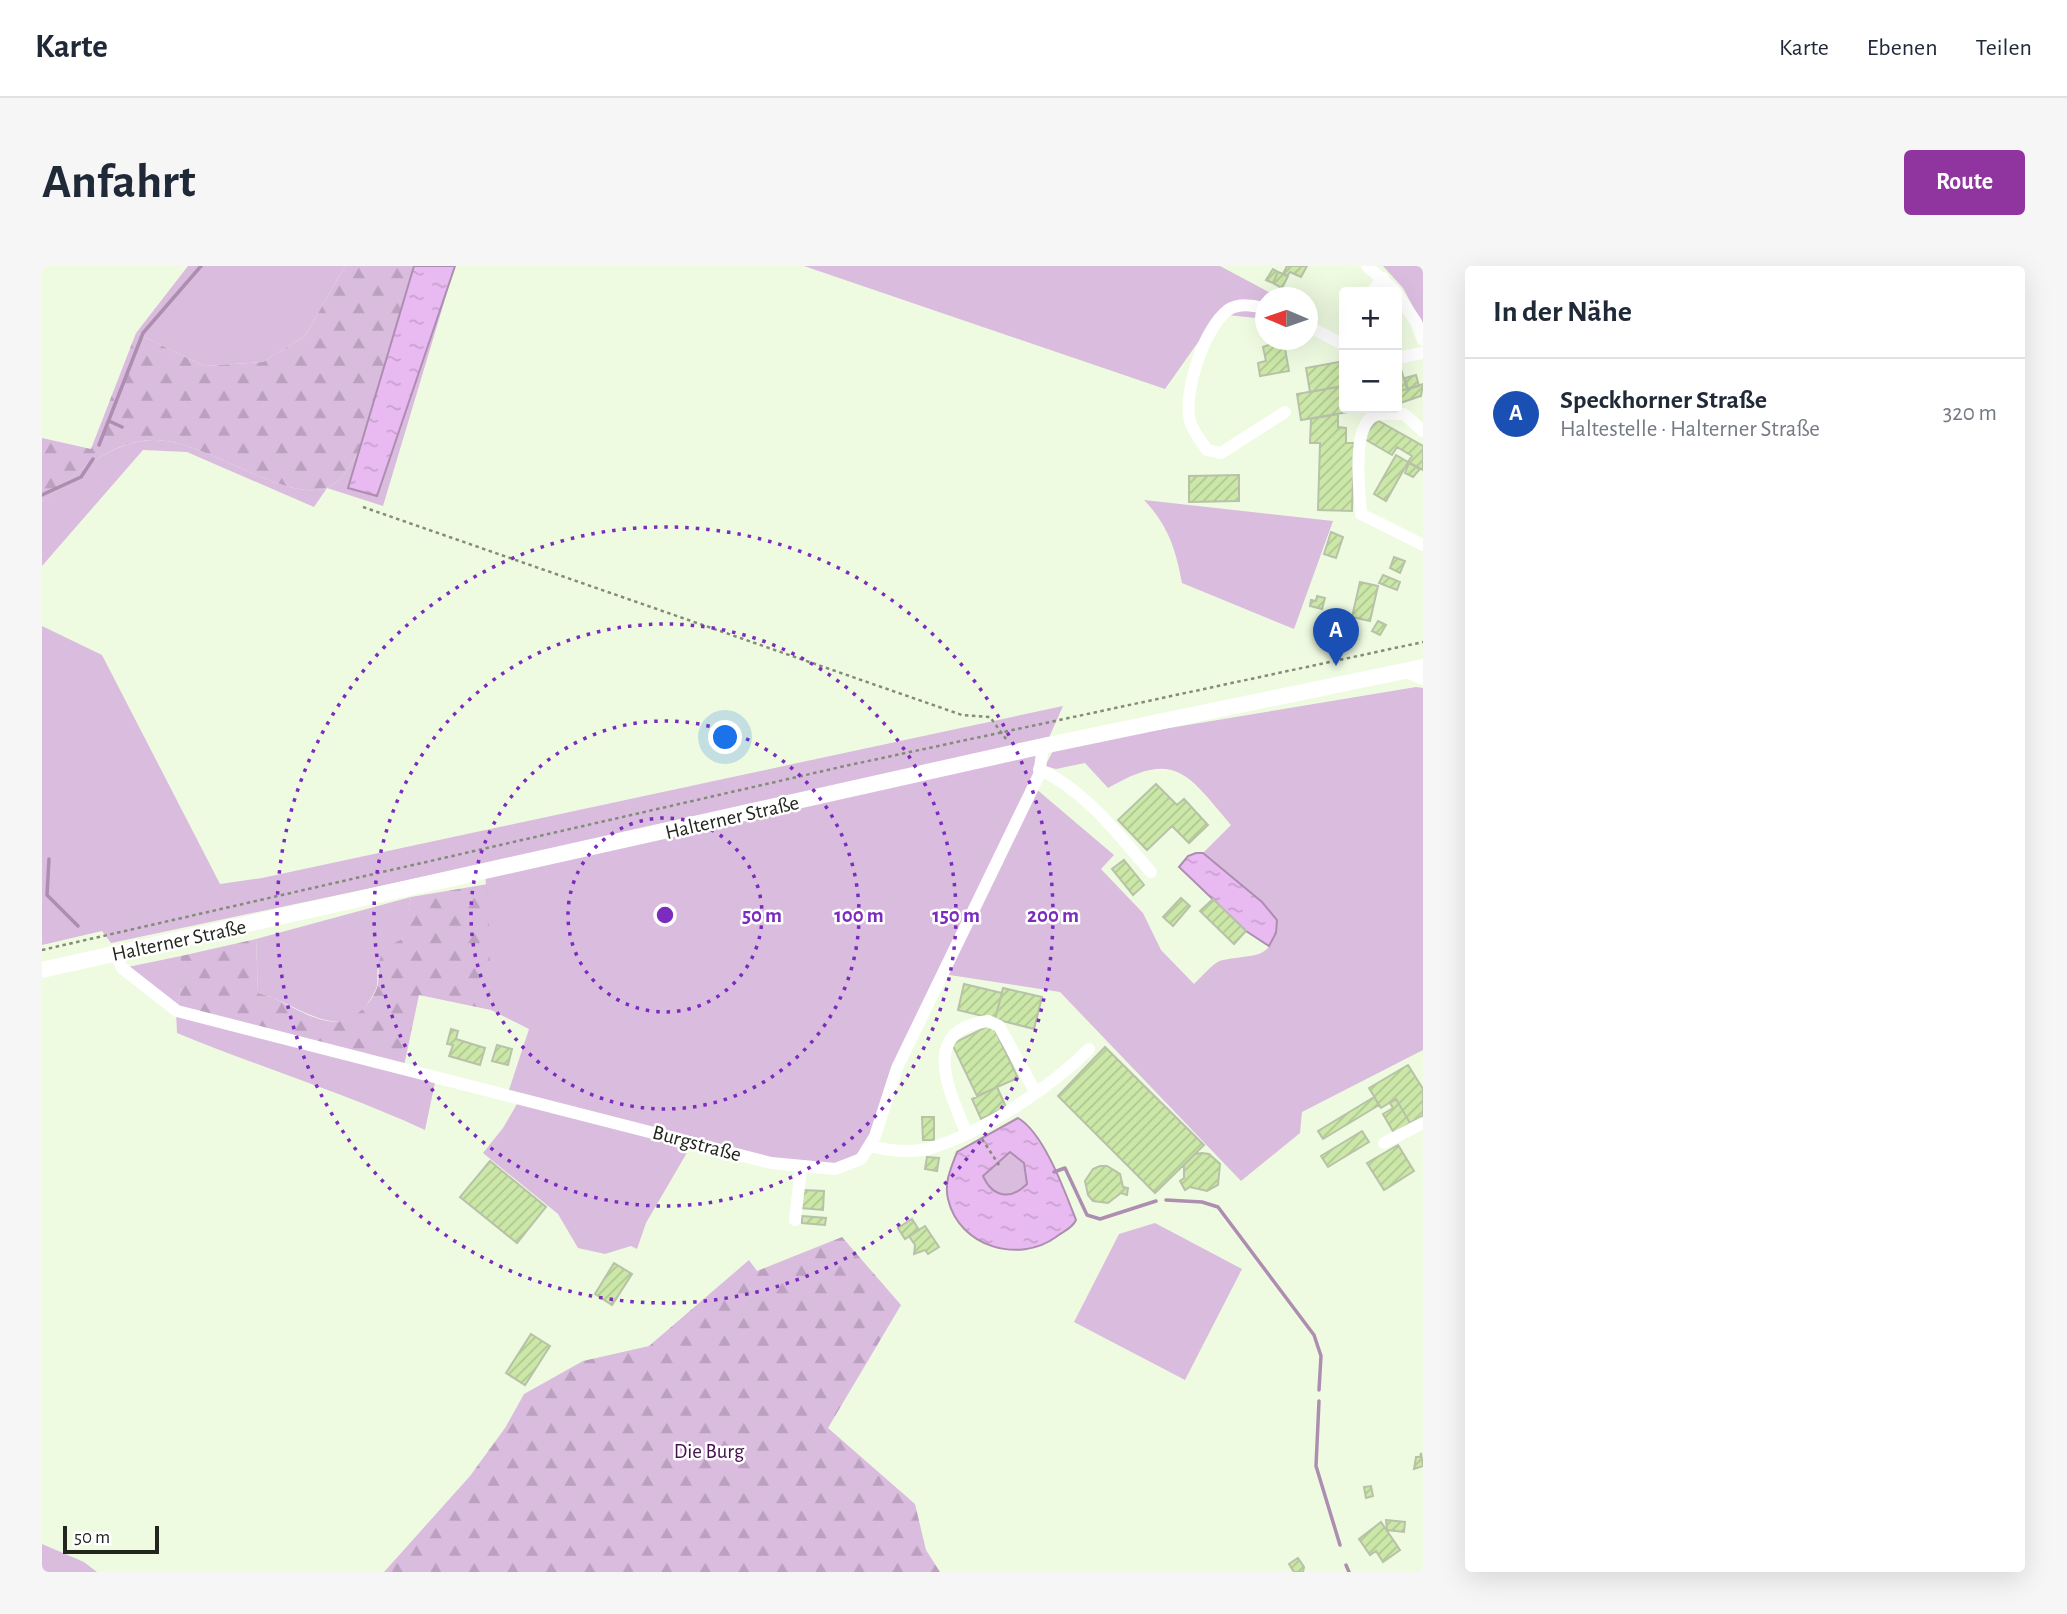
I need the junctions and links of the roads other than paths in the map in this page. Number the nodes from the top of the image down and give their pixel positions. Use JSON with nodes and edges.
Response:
{"nodes":[{"id":1,"x":1367,"y":266,"type":"edge"},
{"id":2,"x":1383,"y":278,"type":"junction"},
{"id":3,"x":1375,"y":287,"type":"edge"},
{"id":4,"x":1391,"y":287,"type":"edge"},
{"id":5,"x":1402,"y":302,"type":"edge"},
{"id":6,"x":1255,"y":307,"type":"edge"},
{"id":7,"x":1318,"y":330,"type":"edge"},
{"id":8,"x":1339,"y":338,"type":"edge"},
{"id":9,"x":1423,"y":340,"type":"edge"},
{"id":10,"x":1423,"y":353,"type":"edge"},
{"id":11,"x":1402,"y":357,"type":"edge"},
{"id":12,"x":1285,"y":412,"type":"dead end"},
{"id":13,"x":1423,"y":431,"type":"edge"},
{"id":14,"x":1423,"y":545,"type":"edge"},
{"id":15,"x":1423,"y":667,"type":"edge"},
{"id":16,"x":1404,"y":670,"type":"junction"},
{"id":17,"x":1423,"y":679,"type":"edge"},
{"id":18,"x":1042,"y":746,"type":"junction"},
{"id":19,"x":1039,"y":769,"type":"junction"},
{"id":20,"x":1151,"y":872,"type":"dead end"},
{"id":21,"x":116,"y":954,"type":"junction"},
{"id":22,"x":42,"y":970,"type":"edge"},
{"id":23,"x":1089,"y":1049,"type":"dead end"},
{"id":24,"x":1036,"y":1093,"type":"junction"},
{"id":25,"x":1423,"y":1123,"type":"edge"},
{"id":26,"x":970,"y":1130,"type":"junction"},
{"id":27,"x":1384,"y":1143,"type":"dead end"},
{"id":28,"x":869,"y":1146,"type":"junction"},
{"id":29,"x":801,"y":1168,"type":"junction"},
{"id":30,"x":795,"y":1220,"type":"dead end"}],
"edges":[{"from":1,"to":2,"type":"street"},
{"from":2,"to":3,"type":"street"},
{"from":2,"to":4,"type":"street"},
{"from":5,"to":9,"type":"street"},
{"from":6,"to":12,"type":"street"},
{"from":7,"to":8,"type":"street"},
{"from":10,"to":11,"type":"street"},
{"from":13,"to":14,"type":"street"},
{"from":15,"to":16,"type":"main road","name":"Halterner Straße"},
{"from":16,"to":17,"type":"street"},
{"from":16,"to":18,"type":"main road","name":"Halterner Straße"},
{"from":18,"to":19,"type":"street"},
{"from":18,"to":21,"type":"main road","name":"Halterner Straße"},
{"from":19,"to":20,"type":"street"},
{"from":19,"to":28,"type":"street"},
{"from":21,"to":22,"type":"main road","name":"Halterner Straße"},
{"from":21,"to":29,"type":"street","name":"Burgstraße"},
{"from":23,"to":24,"type":"street"},
{"from":24,"to":26,"type":"street"},
{"from":24,"to":26,"type":"street"},
{"from":25,"to":27,"type":"street"},
{"from":26,"to":28,"type":"street"},
{"from":28,"to":29,"type":"street","name":"Burgstraße"},
{"from":29,"to":30,"type":"street"}]}
